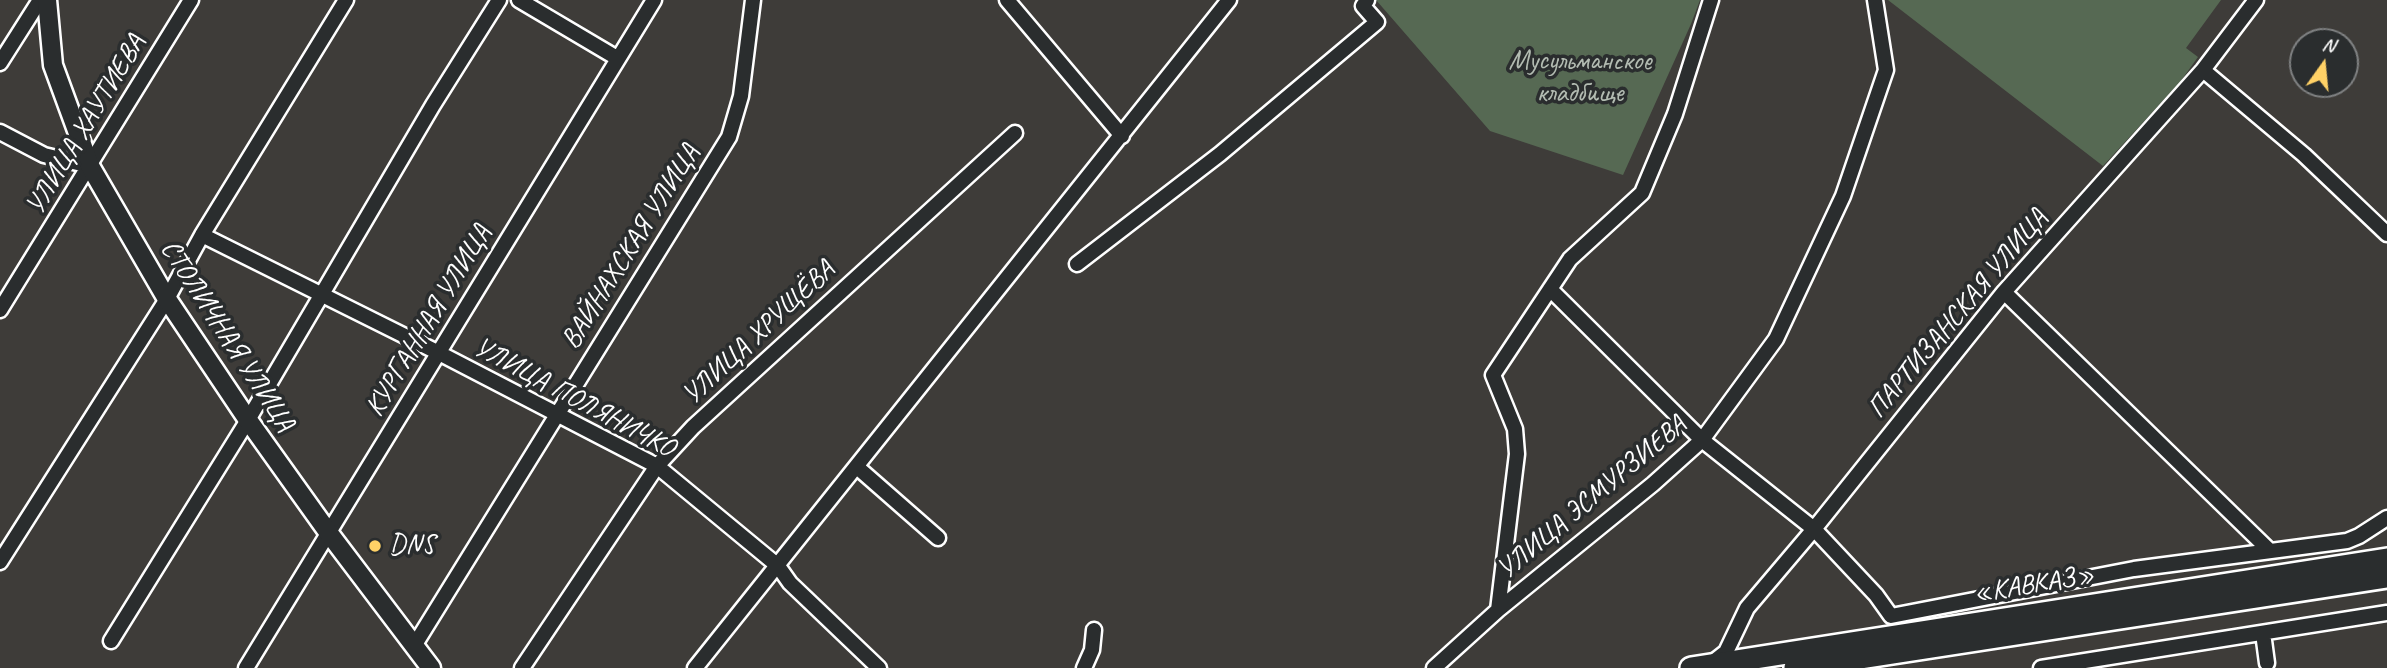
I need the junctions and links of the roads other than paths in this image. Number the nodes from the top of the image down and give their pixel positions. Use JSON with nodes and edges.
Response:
{"nodes":[{"id":1,"x":40,"y":0,"type":"edge"},
{"id":2,"x":47,"y":0,"type":"edge"},
{"id":3,"x":191,"y":0,"type":"edge"},
{"id":4,"x":346,"y":0,"type":"edge"},
{"id":5,"x":499,"y":0,"type":"edge"},
{"id":6,"x":519,"y":0,"type":"edge"},
{"id":7,"x":654,"y":0,"type":"edge"},
{"id":8,"x":753,"y":0,"type":"edge"},
{"id":9,"x":1007,"y":0,"type":"edge"},
{"id":10,"x":1229,"y":0,"type":"edge"},
{"id":11,"x":1367,"y":0,"type":"edge"},
{"id":12,"x":1712,"y":0,"type":"edge"},
{"id":13,"x":1875,"y":0,"type":"edge"},
{"id":14,"x":2256,"y":0,"type":"edge"},
{"id":15,"x":617,"y":58,"type":"junction"},
{"id":16,"x":0,"y":63,"type":"edge"},
{"id":17,"x":2203,"y":70,"type":"junction"},
{"id":18,"x":0,"y":132,"type":"edge"},
{"id":19,"x":1015,"y":133,"type":"dead end"},
{"id":20,"x":1122,"y":136,"type":"junction"},
{"id":21,"x":90,"y":166,"type":"junction"},
{"id":22,"x":2387,"y":234,"type":"edge"},
{"id":23,"x":202,"y":235,"type":"junction"},
{"id":24,"x":1077,"y":264,"type":"dead end"},
{"id":25,"x":1550,"y":289,"type":"junction"},
{"id":26,"x":2004,"y":292,"type":"junction"},
{"id":27,"x":321,"y":295,"type":"junction"},
{"id":28,"x":167,"y":299,"type":"junction"},
{"id":29,"x":0,"y":310,"type":"edge"},
{"id":30,"x":439,"y":353,"type":"junction"},
{"id":31,"x":555,"y":415,"type":"junction"},
{"id":32,"x":248,"y":420,"type":"junction"},
{"id":33,"x":1702,"y":440,"type":"junction"},
{"id":34,"x":657,"y":466,"type":"junction"},
{"id":35,"x":857,"y":467,"type":"junction"},
{"id":36,"x":2387,"y":518,"type":"edge"},
{"id":37,"x":1814,"y":529,"type":"junction"},
{"id":38,"x":328,"y":532,"type":"junction"},
{"id":39,"x":938,"y":538,"type":"dead end"},
{"id":40,"x":2347,"y":541,"type":"junction"},
{"id":41,"x":2269,"y":550,"type":"junction"},
{"id":42,"x":2387,"y":559,"type":"edge"},
{"id":43,"x":0,"y":562,"type":"edge"},
{"id":44,"x":2351,"y":565,"type":"junction"},
{"id":45,"x":778,"y":566,"type":"junction"},
{"id":46,"x":2387,"y":577,"type":"edge"},
{"id":47,"x":1498,"y":610,"type":"junction"},
{"id":48,"x":2387,"y":613,"type":"edge"},
{"id":49,"x":1736,"y":629,"type":"junction"},
{"id":50,"x":1094,"y":630,"type":"dead end"},
{"id":51,"x":2263,"y":633,"type":"junction"},
{"id":52,"x":111,"y":640,"type":"dead end"},
{"id":53,"x":414,"y":646,"type":"junction"},
{"id":54,"x":1760,"y":657,"type":"junction"},
{"id":55,"x":2267,"y":663,"type":"dead end"},
{"id":56,"x":1700,"y":667,"type":"edge"},
{"id":57,"x":246,"y":668,"type":"edge"},
{"id":58,"x":431,"y":668,"type":"edge"},
{"id":59,"x":522,"y":668,"type":"edge"},
{"id":60,"x":695,"y":668,"type":"edge"},
{"id":61,"x":879,"y":668,"type":"edge"},
{"id":62,"x":1084,"y":668,"type":"edge"},
{"id":63,"x":1434,"y":668,"type":"edge"},
{"id":64,"x":1795,"y":668,"type":"edge"},
{"id":65,"x":2041,"y":668,"type":"edge"}],
"edges":[{"from":1,"to":16,"type":"street"},
{"from":2,"to":21,"type":"main road","name":"СТОЛИЧНАЯ УЛИЦА"},
{"from":3,"to":21,"type":"street","name":"УЛИЦА ХАУТИЕВА"},
{"from":4,"to":23,"type":"street"},
{"from":5,"to":27,"type":"street"},
{"from":6,"to":15,"type":"street"},
{"from":7,"to":15,"type":"street","name":"КУРГАННАЯ УЛИЦА"},
{"from":8,"to":31,"type":"street","name":"ВАЙНАХСКАЯ УЛИЦА"},
{"from":9,"to":20,"type":"street"},
{"from":10,"to":20,"type":"street"},
{"from":11,"to":24,"type":"street"},
{"from":12,"to":25,"type":"street"},
{"from":13,"to":33,"type":"street","name":"УЛИЦА ЭСМУРЗИЕВА"},
{"from":14,"to":17,"type":"street","name":"ПАРТИЗАНСКАЯ УЛИЦА"},
{"from":15,"to":30,"type":"street","name":"КУРГАННАЯ УЛИЦА"},
{"from":17,"to":22,"type":"street"},
{"from":17,"to":26,"type":"street","name":"ПАРТИЗАНСКАЯ УЛИЦА"},
{"from":18,"to":21,"type":"street"},
{"from":19,"to":34,"type":"street","name":"УЛИЦА ХРУЩЁВА"},
{"from":20,"to":35,"type":"street"},
{"from":21,"to":28,"type":"main road","name":"СТОЛИЧНАЯ УЛИЦА"},
{"from":21,"to":29,"type":"street","name":"УЛИЦА ХАУТИЕВА"},
{"from":23,"to":27,"type":"street","name":"УЛИЦА ПОЛЯНИЧКО"},
{"from":23,"to":28,"type":"street"},
{"from":25,"to":33,"type":"street"},
{"from":25,"to":47,"type":"street"},
{"from":26,"to":37,"type":"street","name":"ПАРТИЗАНСКАЯ УЛИЦА"},
{"from":26,"to":41,"type":"street"},
{"from":27,"to":30,"type":"street","name":"УЛИЦА ПОЛЯНИЧКО"},
{"from":27,"to":32,"type":"street"},
{"from":28,"to":32,"type":"main road","name":"СТОЛИЧНАЯ УЛИЦА"},
{"from":28,"to":43,"type":"street"},
{"from":30,"to":31,"type":"street","name":"УЛИЦА ПОЛЯНИЧКО"},
{"from":30,"to":38,"type":"street","name":"КУРГАННАЯ УЛИЦА"},
{"from":31,"to":34,"type":"street","name":"УЛИЦА ПОЛЯНИЧКО"},
{"from":31,"to":53,"type":"street","name":"ВАЙНАХСКАЯ УЛИЦА"},
{"from":32,"to":38,"type":"main road","name":"СТОЛИЧНАЯ УЛИЦА"},
{"from":32,"to":52,"type":"street"},
{"from":33,"to":37,"type":"street"},
{"from":33,"to":47,"type":"street","name":"УЛИЦА ЭСМУРЗИЕВА"},
{"from":34,"to":45,"type":"street","name":"УЛИЦА ПОЛЯНИЧКО"},
{"from":34,"to":59,"type":"street","name":"УЛИЦА ХРУЩЁВА"},
{"from":35,"to":39,"type":"street"},
{"from":35,"to":45,"type":"street"},
{"from":36,"to":40,"type":"street"},
{"from":37,"to":41,"type":"street"},
{"from":37,"to":49,"type":"street","name":"ПАРТИЗАНСКАЯ УЛИЦА"},
{"from":38,"to":53,"type":"main road","name":"СТОЛИЧНАЯ УЛИЦА"},
{"from":38,"to":57,"type":"street","name":"КУРГАННАЯ УЛИЦА"},
{"from":40,"to":41,"type":"street"},
{"from":40,"to":44,"type":"street"},
{"from":42,"to":44,"type":"highway","name":"«КАВКАЗ»"},
{"from":44,"to":54,"type":"highway","name":"«КАВКАЗ»"},
{"from":45,"to":60,"type":"street"},
{"from":45,"to":61,"type":"street","name":"УЛИЦА ПОЛЯНИЧКО"},
{"from":46,"to":64,"type":"highway","name":"«КАВКАЗ»"},
{"from":47,"to":63,"type":"street","name":"УЛИЦА ЭСМУРЗИЕВА"},
{"from":48,"to":51,"type":"street"},
{"from":49,"to":54,"type":"street"},
{"from":49,"to":56,"type":"street","name":"ПАРТИЗАНСКАЯ УЛИЦА"},
{"from":50,"to":62,"type":"street"},
{"from":51,"to":55,"type":"street"},
{"from":51,"to":65,"type":"street"},
{"from":53,"to":58,"type":"main road","name":"СТОЛИЧНАЯ УЛИЦА"},
{"from":54,"to":56,"type":"highway","name":"«КАВКАЗ»"}]}
